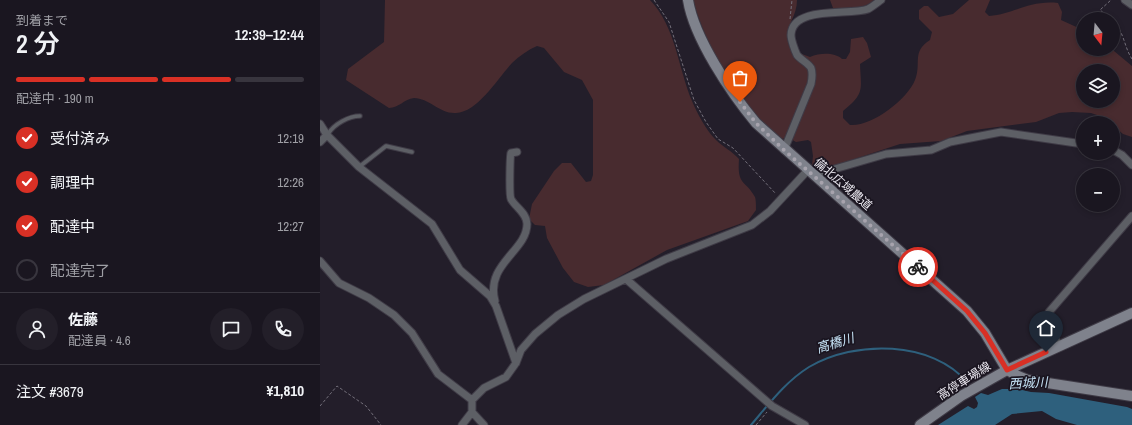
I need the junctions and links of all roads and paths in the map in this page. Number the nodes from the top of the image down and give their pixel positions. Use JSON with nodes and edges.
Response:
{"nodes":[{"id":1,"x":654,"y":0,"type":"edge"},
{"id":2,"x":688,"y":0,"type":"edge"},
{"id":3,"x":792,"y":0,"type":"edge"},
{"id":4,"x":881,"y":0,"type":"edge"},
{"id":5,"x":1111,"y":0,"type":"edge"},
{"id":6,"x":1125,"y":0,"type":"edge"},
{"id":7,"x":1132,"y":5,"type":"edge"},
{"id":8,"x":1102,"y":12,"type":"edge"},
{"id":9,"x":1120,"y":31,"type":"edge"},
{"id":10,"x":791,"y":34,"type":"junction"},
{"id":11,"x":1132,"y":59,"type":"edge"},
{"id":12,"x":360,"y":116,"type":"dead end"},
{"id":13,"x":320,"y":124,"type":"edge"},
{"id":14,"x":327,"y":135,"type":"junction"},
{"id":15,"x":320,"y":142,"type":"edge"},
{"id":16,"x":1076,"y":143,"type":"edge"},
{"id":17,"x":784,"y":150,"type":"junction"},
{"id":18,"x":412,"y":152,"type":"dead end"},
{"id":19,"x":516,"y":152,"type":"dead end"},
{"id":20,"x":1120,"y":153,"type":"edge"},
{"id":21,"x":1132,"y":164,"type":"edge"},
{"id":22,"x":359,"y":167,"type":"junction"},
{"id":23,"x":811,"y":173,"type":"junction"},
{"id":24,"x":781,"y":199,"type":"junction"},
{"id":25,"x":1132,"y":216,"type":"edge"},
{"id":26,"x":320,"y":261,"type":"edge"},
{"id":27,"x":626,"y":279,"type":"junction"},
{"id":28,"x":496,"y":306,"type":"junction"},
{"id":29,"x":1132,"y":313,"type":"edge"},
{"id":30,"x":1059,"y":346,"type":"junction"},
{"id":31,"x":516,"y":363,"type":"junction"},
{"id":32,"x":1007,"y":370,"type":"junction"},
{"id":33,"x":1132,"y":396,"type":"edge"},
{"id":34,"x":472,"y":400,"type":"junction"},
{"id":35,"x":770,"y":404,"type":"junction"},
{"id":36,"x":320,"y":406,"type":"edge"},
{"id":37,"x":472,"y":412,"type":"junction"},
{"id":38,"x":381,"y":425,"type":"edge"},
{"id":39,"x":462,"y":425,"type":"edge"},
{"id":40,"x":484,"y":425,"type":"edge"},
{"id":41,"x":756,"y":425,"type":"edge"},
{"id":42,"x":805,"y":425,"type":"edge"},
{"id":43,"x":920,"y":425,"type":"edge"}],
"edges":[{"from":1,"to":24,"type":"path"},
{"from":2,"to":17,"type":"street","name":"備北広域農道"},
{"from":3,"to":10,"type":"path"},
{"from":4,"to":10,"type":"street"},
{"from":5,"to":8,"type":"path"},
{"from":6,"to":7,"type":"street"},
{"from":9,"to":11,"type":"path"},
{"from":10,"to":17,"type":"street"},
{"from":12,"to":14,"type":"lane"},
{"from":13,"to":14,"type":"street"},
{"from":14,"to":15,"type":"street"},
{"from":14,"to":22,"type":"street"},
{"from":16,"to":23,"type":"street"},
{"from":17,"to":23,"type":"street","name":"備北広域農道"},
{"from":18,"to":22,"type":"lane"},
{"from":19,"to":28,"type":"street"},
{"from":20,"to":21,"type":"street"},
{"from":22,"to":28,"type":"street"},
{"from":23,"to":24,"type":"street"},
{"from":23,"to":32,"type":"street","name":"備北広域農道"},
{"from":24,"to":27,"type":"street"},
{"from":25,"to":30,"type":"street"},
{"from":26,"to":34,"type":"street"},
{"from":27,"to":31,"type":"street"},
{"from":27,"to":35,"type":"street"},
{"from":28,"to":31,"type":"street"},
{"from":29,"to":30,"type":"street","name":"高停車場線"},
{"from":30,"to":32,"type":"street","name":"高停車場線"},
{"from":31,"to":34,"type":"street"},
{"from":32,"to":33,"type":"street"},
{"from":32,"to":43,"type":"street","name":"高停車場線"},
{"from":34,"to":37,"type":"street"},
{"from":35,"to":41,"type":"path"},
{"from":35,"to":42,"type":"street"},
{"from":36,"to":38,"type":"path"},
{"from":37,"to":39,"type":"street"},
{"from":37,"to":40,"type":"street"}]}
